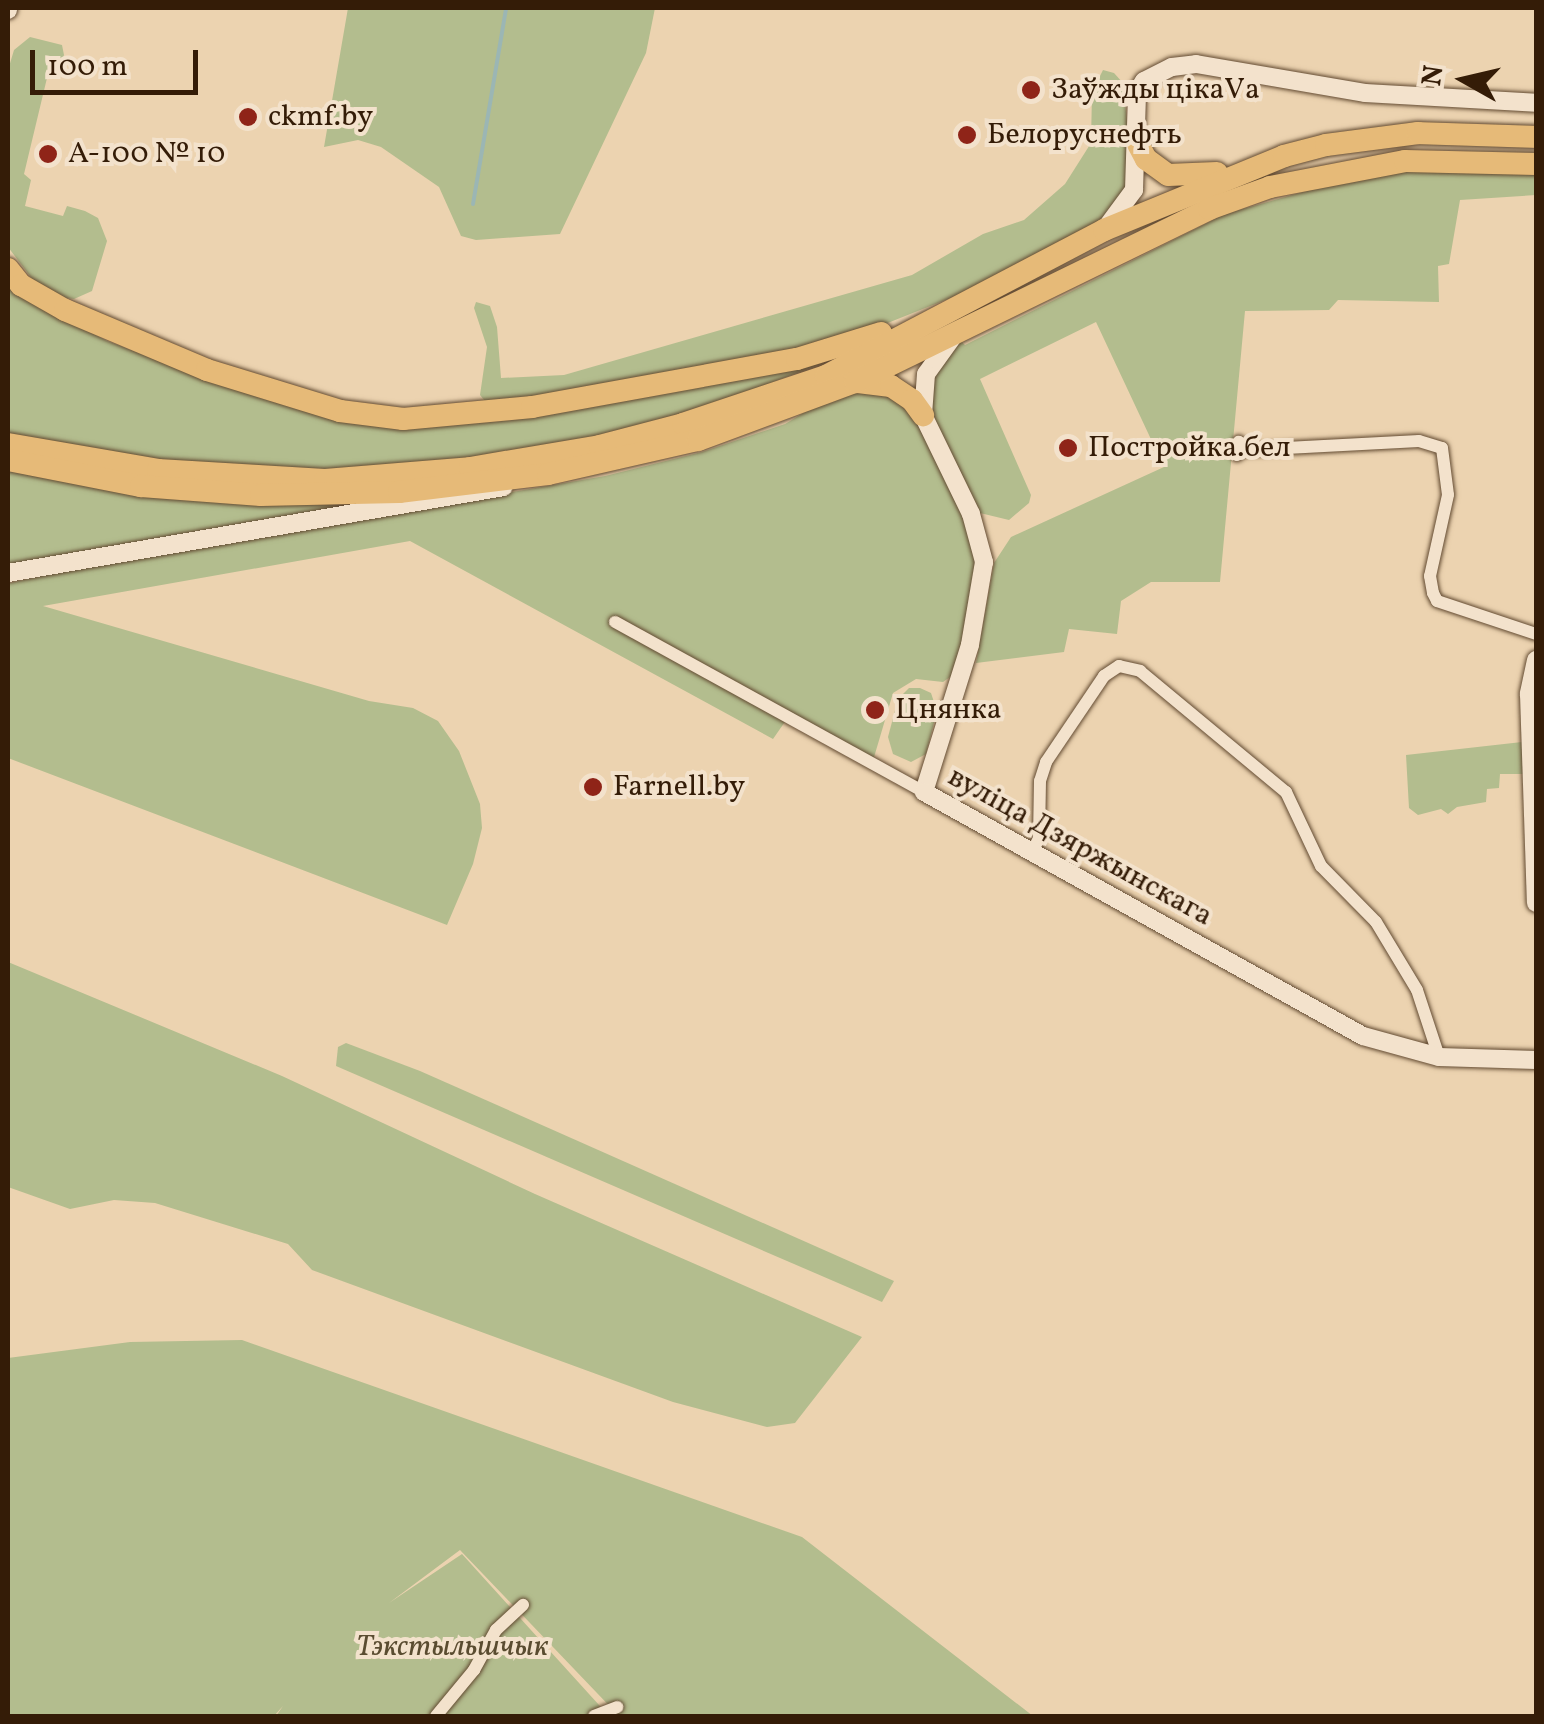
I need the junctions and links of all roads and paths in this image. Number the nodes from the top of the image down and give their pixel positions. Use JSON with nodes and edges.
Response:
{"nodes":[{"id":1,"x":1536,"y":103,"type":"edge"},
{"id":2,"x":1536,"y":137,"type":"edge"},
{"id":3,"x":1138,"y":144,"type":"junction"},
{"id":4,"x":1536,"y":164,"type":"edge"},
{"id":5,"x":1241,"y":170,"type":"junction"},
{"id":6,"x":1104,"y":230,"type":"junction"},
{"id":7,"x":8,"y":268,"type":"edge"},
{"id":8,"x":1023,"y":272,"type":"junction"},
{"id":9,"x":954,"y":336,"type":"junction"},
{"id":10,"x":854,"y":382,"type":"junction"},
{"id":11,"x":923,"y":415,"type":"junction"},
{"id":12,"x":8,"y":444,"type":"edge"},
{"id":13,"x":1250,"y":450,"type":"dead end"},
{"id":14,"x":8,"y":460,"type":"edge"},
{"id":15,"x":548,"y":474,"type":"junction"},
{"id":16,"x":8,"y":573,"type":"edge"},
{"id":17,"x":615,"y":622,"type":"dead end"},
{"id":18,"x":1536,"y":634,"type":"edge"},
{"id":19,"x":1536,"y":660,"type":"edge"},
{"id":20,"x":924,"y":792,"type":"junction"},
{"id":21,"x":1032,"y":852,"type":"junction"},
{"id":22,"x":1536,"y":903,"type":"edge"},
{"id":23,"x":1439,"y":1057,"type":"junction"},
{"id":24,"x":1536,"y":1060,"type":"edge"},
{"id":25,"x":523,"y":1605,"type":"dead end"},
{"id":26,"x":617,"y":1706,"type":"dead end"},
{"id":27,"x":436,"y":1716,"type":"edge"},
{"id":28,"x":594,"y":1716,"type":"edge"}],
"edges":[{"from":1,"to":3,"type":"main road"},
{"from":2,"to":5,"type":"highway"},
{"from":3,"to":5,"type":"highway"},
{"from":3,"to":6,"type":"main road"},
{"from":4,"to":9,"type":"highway"},
{"from":5,"to":6,"type":"highway"},
{"from":6,"to":8,"type":"highway"},
{"from":7,"to":8,"type":"highway"},
{"from":8,"to":12,"type":"highway"},
{"from":9,"to":10,"type":"highway"},
{"from":9,"to":11,"type":"main road"},
{"from":10,"to":11,"type":"highway"},
{"from":10,"to":15,"type":"highway"},
{"from":11,"to":20,"type":"main road"},
{"from":13,"to":18,"type":"street"},
{"from":14,"to":15,"type":"highway"},
{"from":15,"to":16,"type":"main road"},
{"from":17,"to":20,"type":"street","name":"вуліца Дзяржынскага"},
{"from":19,"to":22,"type":"main road"},
{"from":20,"to":21,"type":"main road","name":"вуліца Дзяржынскага"},
{"from":21,"to":23,"type":"main road","name":"вуліца Дзяржынскага"},
{"from":21,"to":23,"type":"street"},
{"from":23,"to":24,"type":"main road","name":"вуліца Дзяржынскага"},
{"from":25,"to":27,"type":"street"},
{"from":26,"to":28,"type":"street"}]}
